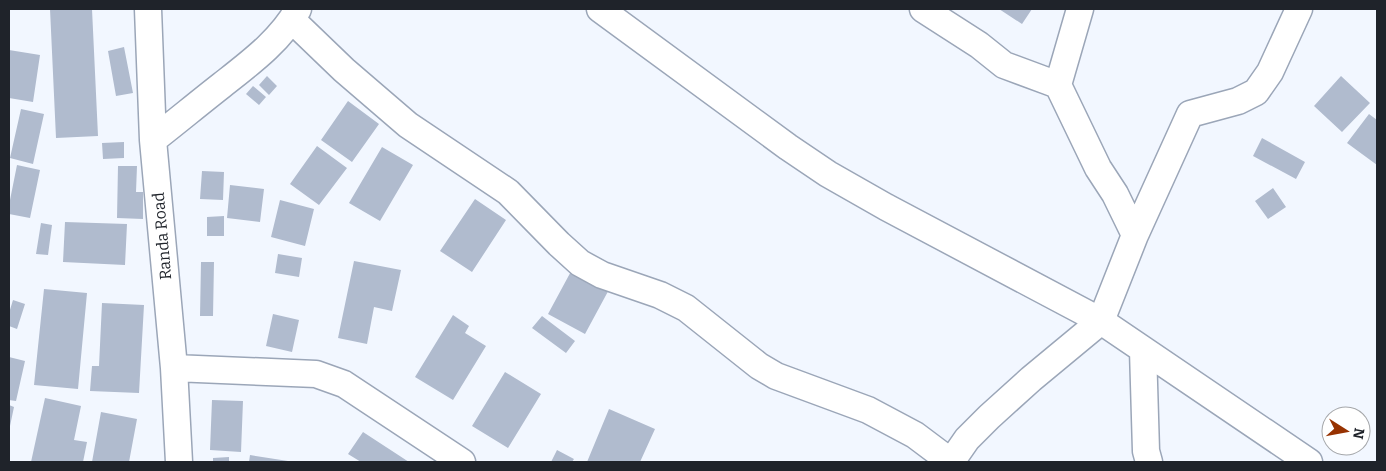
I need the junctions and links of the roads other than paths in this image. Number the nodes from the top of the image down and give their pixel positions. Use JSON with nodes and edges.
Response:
{"nodes":[{"id":1,"x":148,"y":9,"type":"edge"},
{"id":2,"x":600,"y":9,"type":"edge"},
{"id":3,"x":923,"y":9,"type":"edge"},
{"id":4,"x":1080,"y":9,"type":"edge"},
{"id":5,"x":1299,"y":9,"type":"edge"},
{"id":6,"x":295,"y":14,"type":"edge"},
{"id":7,"x":1058,"y":85,"type":"junction"},
{"id":8,"x":153,"y":140,"type":"junction"},
{"id":9,"x":1135,"y":235,"type":"junction"},
{"id":10,"x":1101,"y":321,"type":"junction"},
{"id":11,"x":1143,"y":350,"type":"junction"},
{"id":12,"x":174,"y":368,"type":"junction"},
{"id":13,"x":179,"y":462,"type":"edge"},
{"id":14,"x":462,"y":462,"type":"edge"},
{"id":15,"x":952,"y":462,"type":"edge"},
{"id":16,"x":1149,"y":462,"type":"edge"},
{"id":17,"x":1309,"y":462,"type":"edge"}],
"edges":[{"from":1,"to":8,"type":"street","name":"Randa Road"},
{"from":2,"to":10,"type":"street"},
{"from":3,"to":7,"type":"street"},
{"from":4,"to":7,"type":"street"},
{"from":5,"to":9,"type":"street"},
{"from":6,"to":8,"type":"street"},
{"from":6,"to":15,"type":"street"},
{"from":7,"to":9,"type":"street"},
{"from":8,"to":12,"type":"street","name":"Randa Road"},
{"from":9,"to":10,"type":"street"},
{"from":10,"to":11,"type":"street"},
{"from":10,"to":15,"type":"street"},
{"from":11,"to":16,"type":"street"},
{"from":11,"to":17,"type":"street"},
{"from":12,"to":13,"type":"street","name":"Randa Road"},
{"from":12,"to":14,"type":"street"}]}
